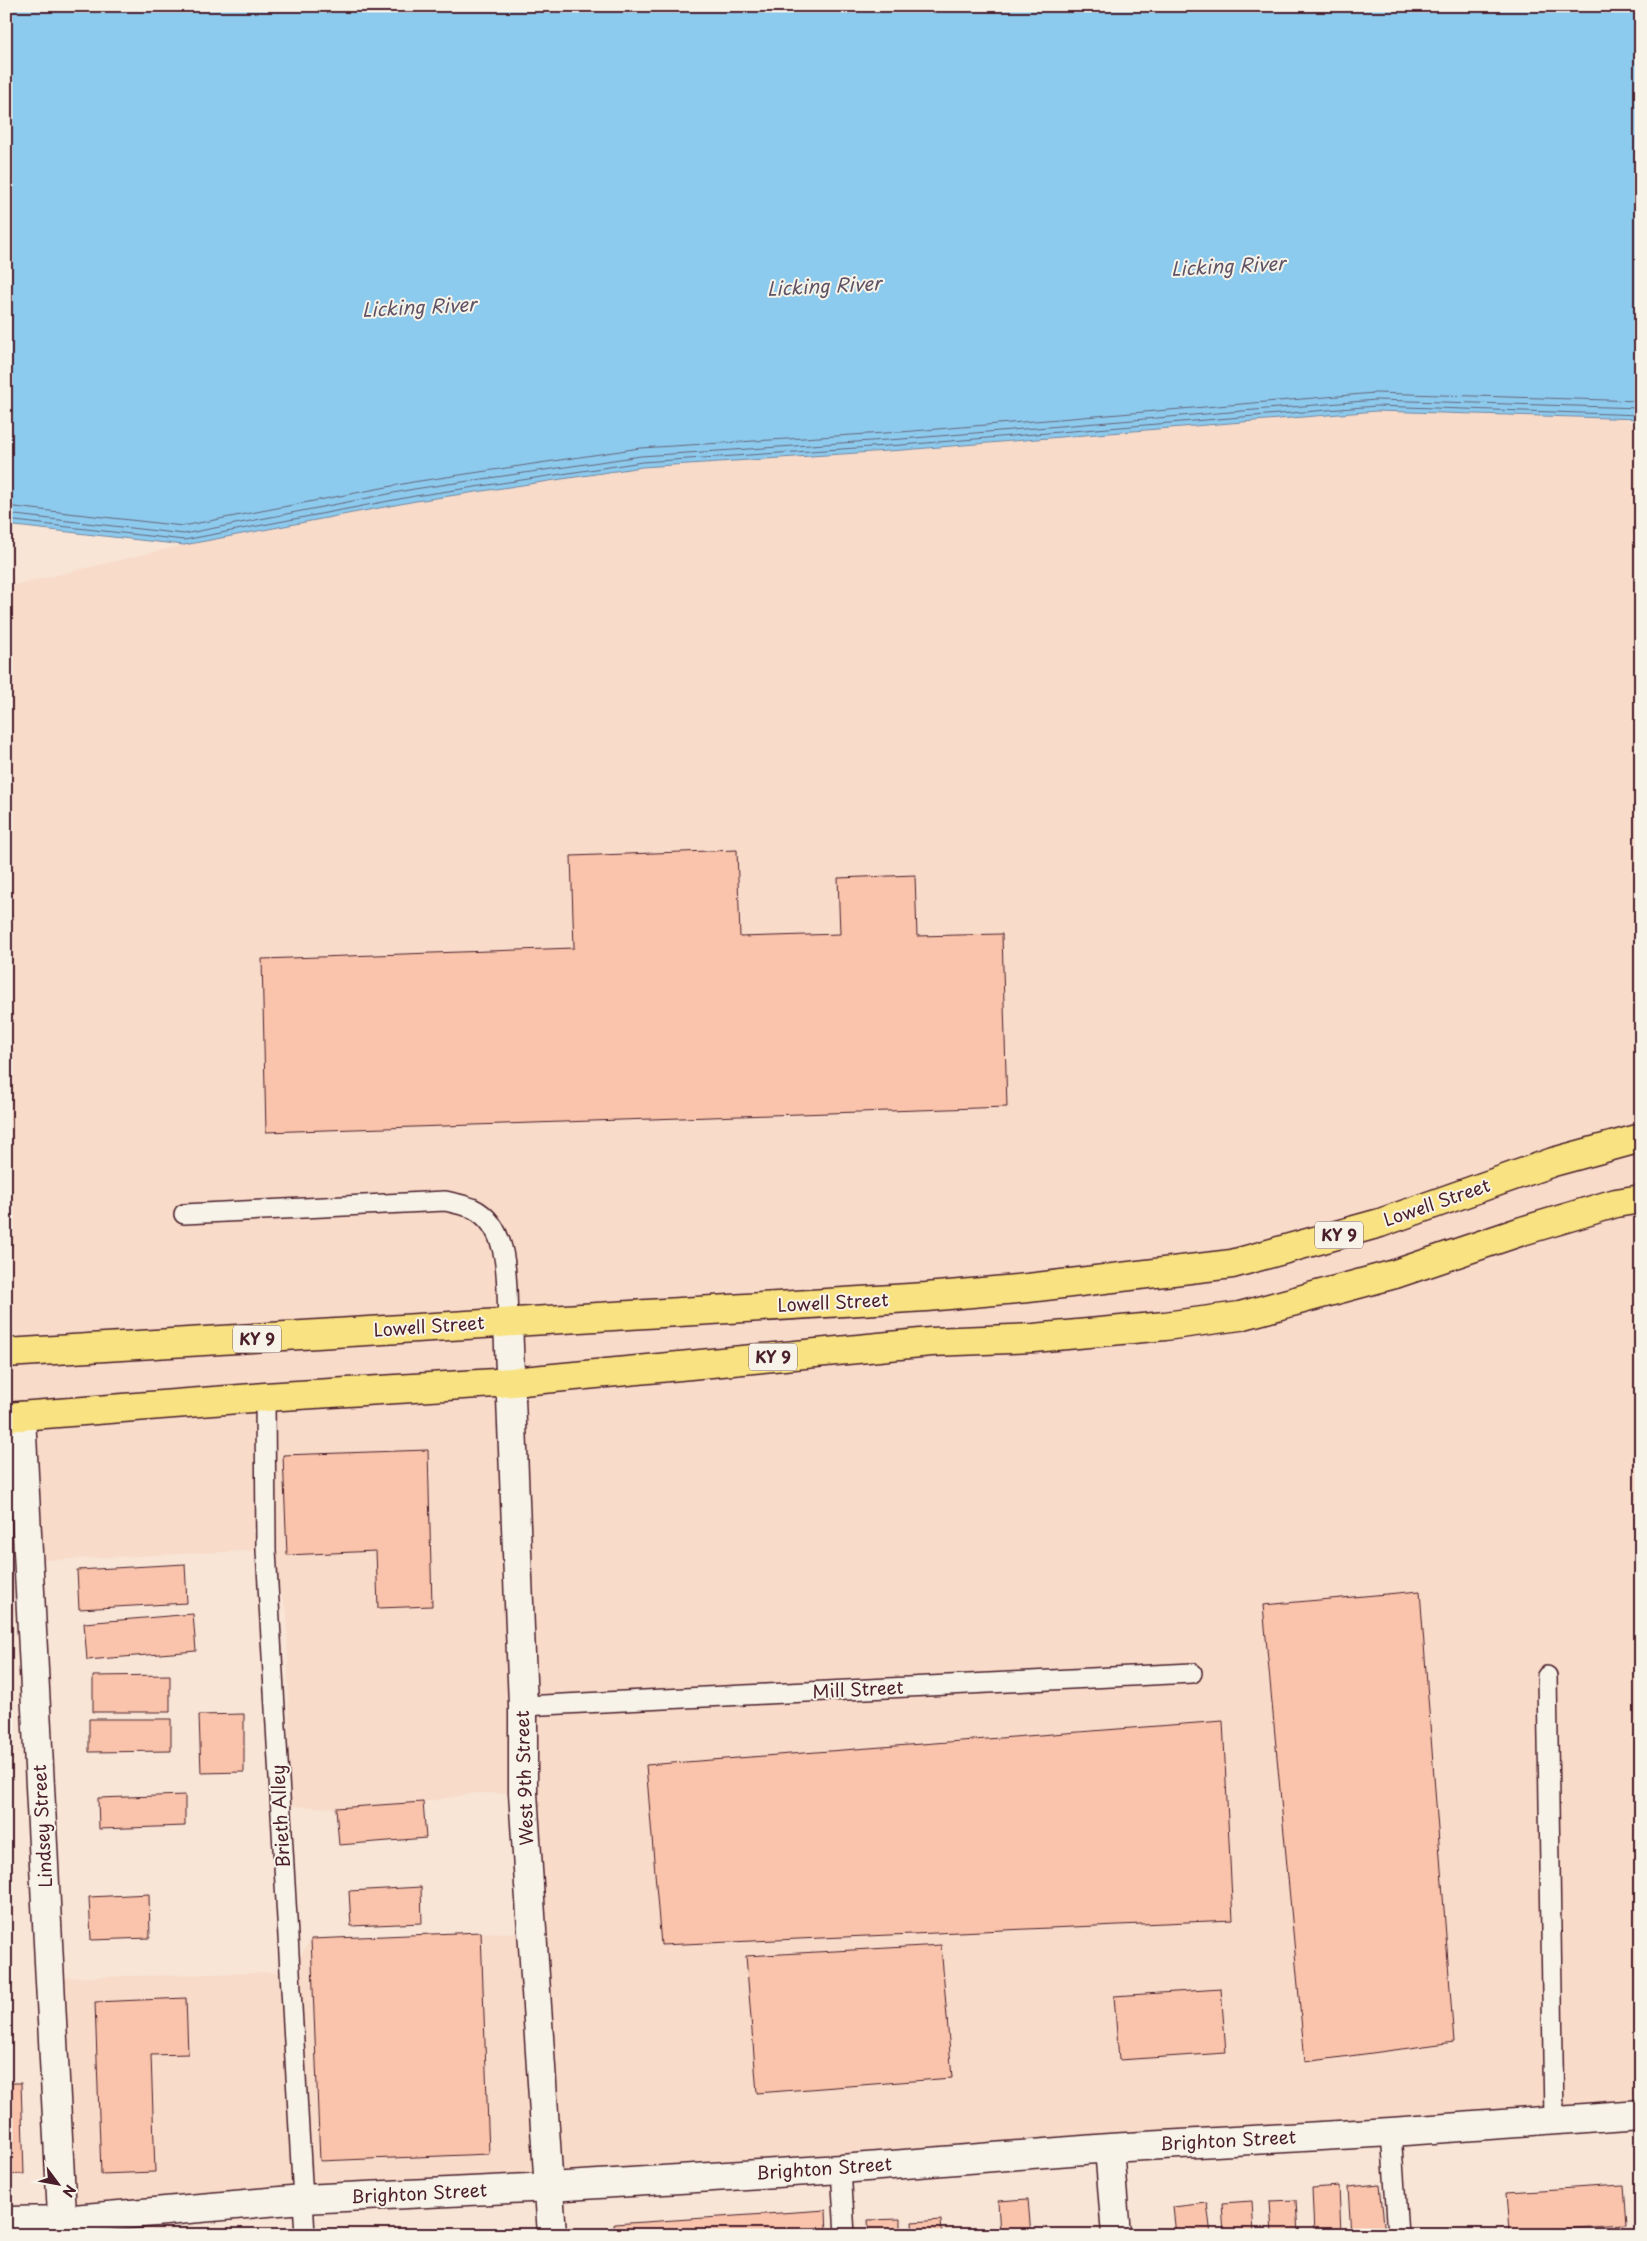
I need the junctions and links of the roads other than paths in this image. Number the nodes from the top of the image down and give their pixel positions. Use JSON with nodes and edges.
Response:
{"nodes":[{"id":1,"x":1641,"y":1138,"type":"edge"},
{"id":2,"x":1641,"y":1199,"type":"edge"},
{"id":3,"x":184,"y":1214,"type":"dead end"},
{"id":4,"x":508,"y":1322,"type":"junction"},
{"id":5,"x":6,"y":1353,"type":"edge"},
{"id":6,"x":512,"y":1382,"type":"junction"},
{"id":7,"x":265,"y":1397,"type":"junction"},
{"id":8,"x":14,"y":1417,"type":"edge"},
{"id":9,"x":1192,"y":1674,"type":"dead end"},
{"id":10,"x":1546,"y":1676,"type":"dead end"},
{"id":11,"x":523,"y":1706,"type":"junction"},
{"id":12,"x":1641,"y":2114,"type":"edge"},
{"id":13,"x":1554,"y":2120,"type":"junction"},
{"id":14,"x":1391,"y":2132,"type":"junction"},
{"id":15,"x":1110,"y":2148,"type":"junction"},
{"id":16,"x":840,"y":2169,"type":"junction"},
{"id":17,"x":550,"y":2187,"type":"junction"},
{"id":18,"x":303,"y":2199,"type":"junction"},
{"id":19,"x":6,"y":2221,"type":"edge"},
{"id":20,"x":63,"y":2227,"type":"edge"},
{"id":21,"x":305,"y":2235,"type":"edge"},
{"id":22,"x":552,"y":2235,"type":"edge"},
{"id":23,"x":845,"y":2235,"type":"edge"},
{"id":24,"x":1116,"y":2235,"type":"edge"},
{"id":25,"x":1398,"y":2235,"type":"edge"}],
"edges":[{"from":1,"to":4,"type":"main road","name":"Lowell Street","number":"KY 9"},
{"from":2,"to":6,"type":"main road","number":"KY 9"},
{"from":3,"to":4,"type":"lane"},
{"from":4,"to":5,"type":"main road","name":"Lowell Street","number":"KY 9"},
{"from":4,"to":6,"type":"street","name":"West 9th Street"},
{"from":6,"to":7,"type":"main road","number":"KY 9"},
{"from":6,"to":11,"type":"street","name":"West 9th Street"},
{"from":7,"to":8,"type":"main road","number":"KY 9"},
{"from":7,"to":18,"type":"lane","name":"Brieth Alley"},
{"from":8,"to":20,"type":"street","name":"Lindsey Street"},
{"from":9,"to":11,"type":"lane","name":"Mill Street"},
{"from":10,"to":13,"type":"lane"},
{"from":11,"to":17,"type":"street","name":"West 9th Street"},
{"from":12,"to":13,"type":"street","name":"Brighton Street"},
{"from":13,"to":14,"type":"street","name":"Brighton Street"},
{"from":14,"to":15,"type":"street","name":"Brighton Street"},
{"from":14,"to":25,"type":"lane"},
{"from":15,"to":16,"type":"street","name":"Brighton Street"},
{"from":15,"to":24,"type":"street"},
{"from":16,"to":17,"type":"street","name":"Brighton Street"},
{"from":16,"to":23,"type":"lane"},
{"from":17,"to":18,"type":"street","name":"Brighton Street"},
{"from":17,"to":22,"type":"street","name":"West 9th Street"},
{"from":18,"to":20,"type":"street","name":"Brighton Street"},
{"from":18,"to":21,"type":"lane","name":"Brieth Alley"},
{"from":19,"to":20,"type":"street","name":"Brighton Street"}]}
